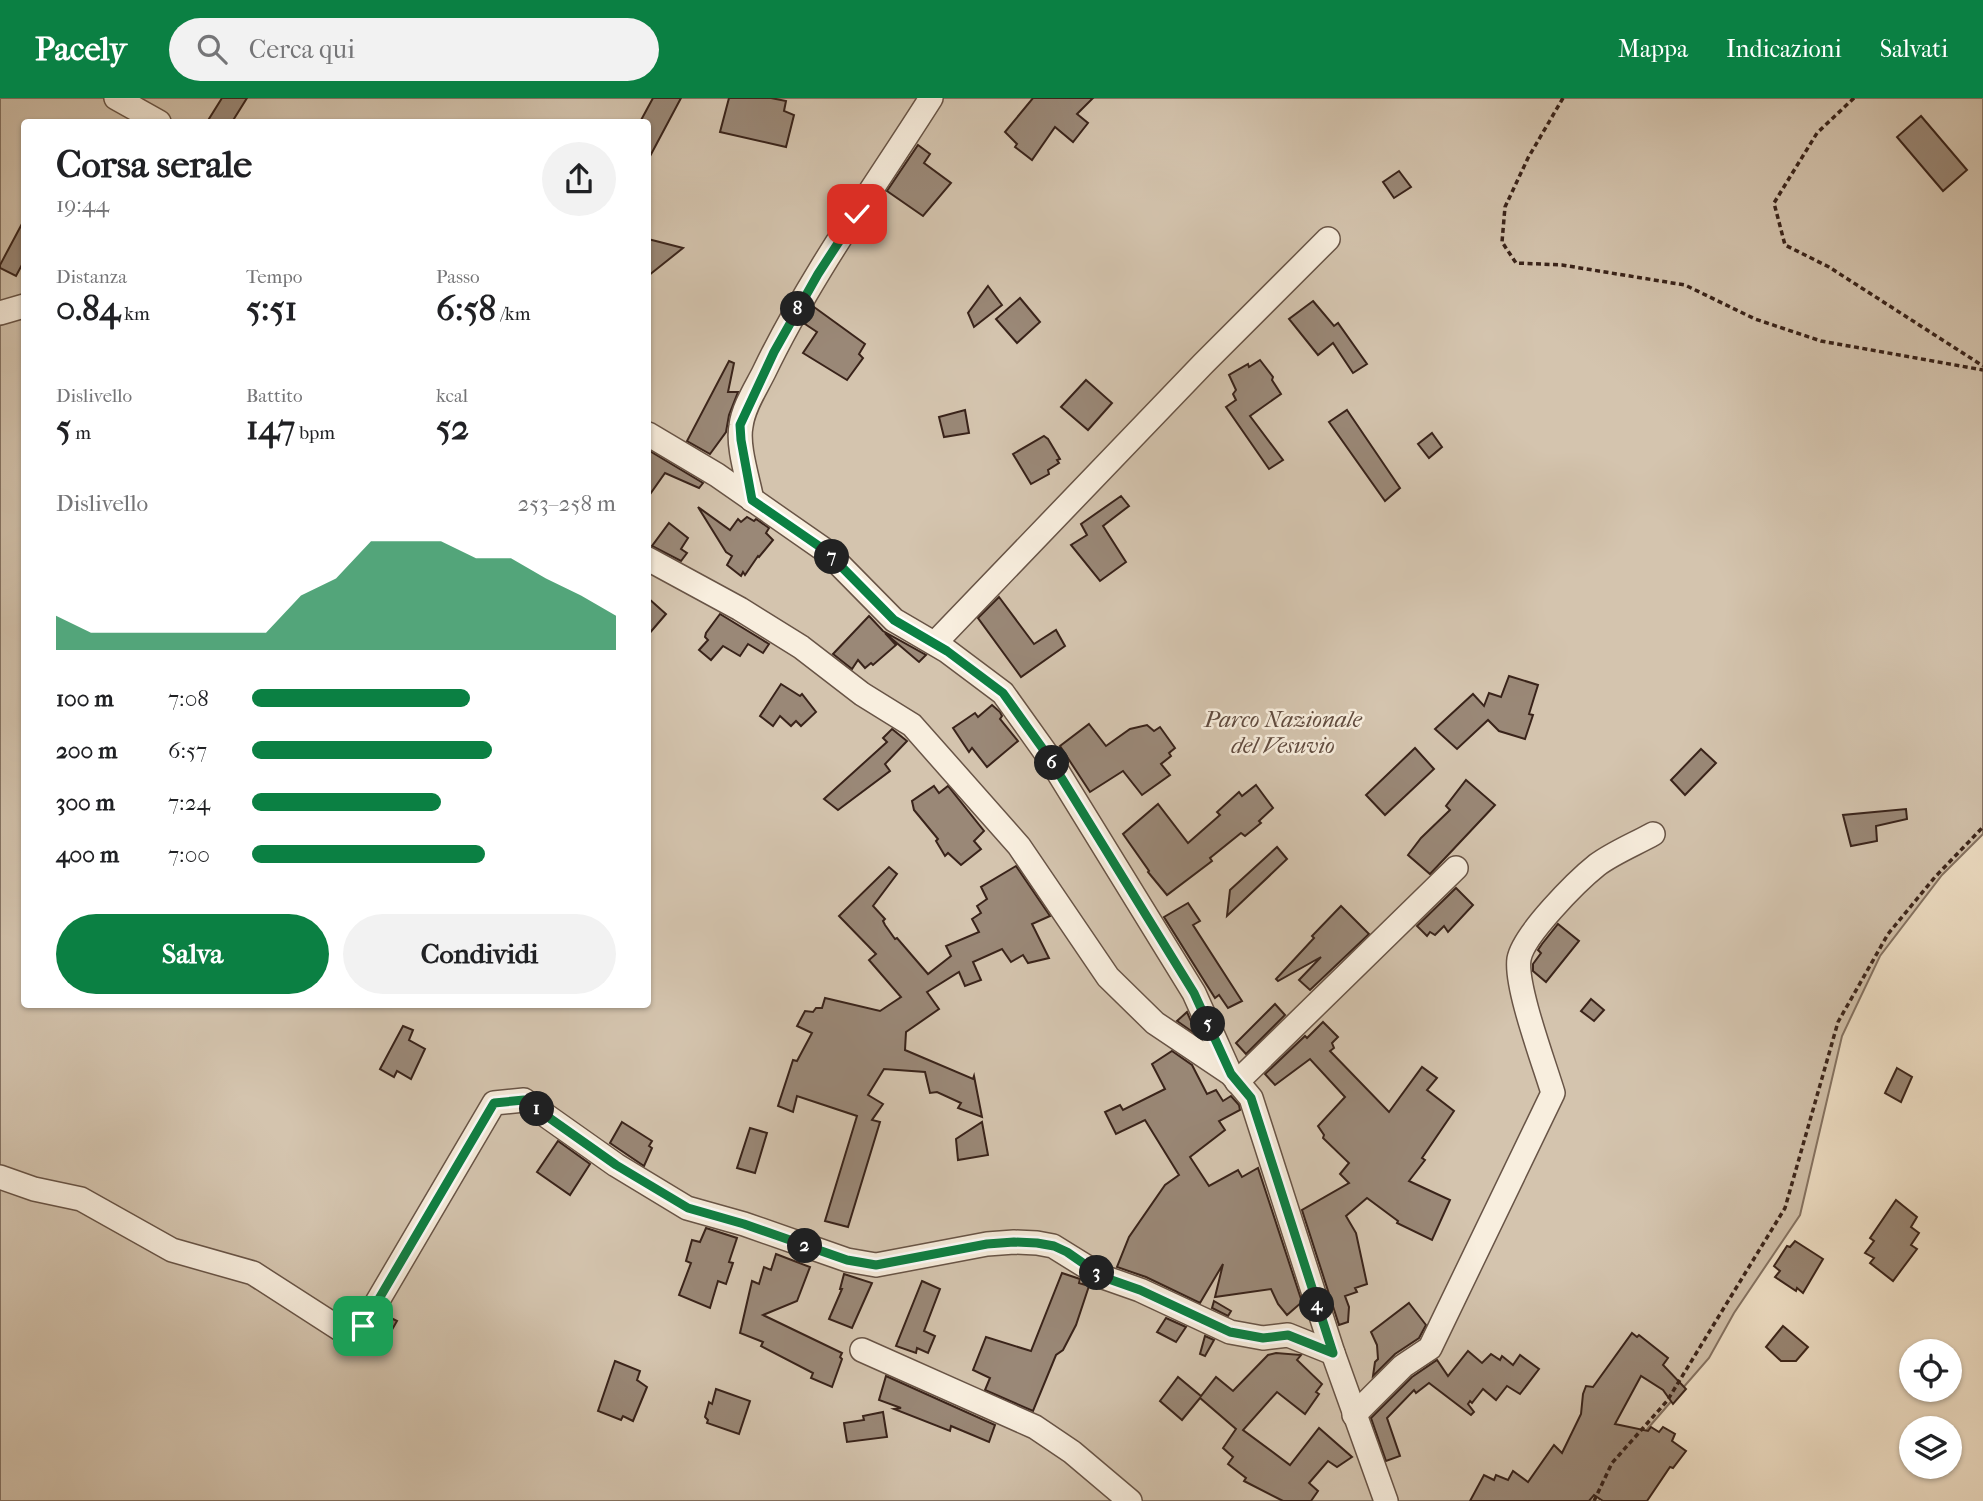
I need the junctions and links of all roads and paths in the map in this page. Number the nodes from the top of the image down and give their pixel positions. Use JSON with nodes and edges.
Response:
{"nodes":[{"id":1,"x":116,"y":98,"type":"edge"},
{"id":2,"x":931,"y":98,"type":"edge"},
{"id":3,"x":1563,"y":98,"type":"edge"},
{"id":4,"x":1854,"y":98,"type":"edge"},
{"id":5,"x":154,"y":119,"type":"edge"},
{"id":6,"x":1328,"y":239,"type":"dead end"},
{"id":7,"x":21,"y":307,"type":"edge"},
{"id":8,"x":0,"y":313,"type":"edge"},
{"id":9,"x":1983,"y":368,"type":"edge"},
{"id":10,"x":651,"y":436,"type":"edge"},
{"id":11,"x":752,"y":500,"type":"junction"},
{"id":12,"x":651,"y":561,"type":"edge"},
{"id":13,"x":934,"y":643,"type":"junction"},
{"id":14,"x":1983,"y":827,"type":"edge"},
{"id":15,"x":1653,"y":835,"type":"dead end"},
{"id":16,"x":1456,"y":868,"type":"dead end"},
{"id":17,"x":1234,"y":1078,"type":"junction"},
{"id":18,"x":0,"y":1177,"type":"edge"},
{"id":19,"x":862,"y":1350,"type":"dead end"},
{"id":20,"x":1333,"y":1353,"type":"junction"},
{"id":21,"x":1354,"y":1415,"type":"junction"},
{"id":22,"x":1130,"y":1501,"type":"edge"},
{"id":23,"x":1386,"y":1501,"type":"edge"},
{"id":24,"x":1594,"y":1501,"type":"edge"}],
"edges":[{"from":1,"to":5,"type":"street"},
{"from":2,"to":11,"type":"street"},
{"from":3,"to":9,"type":"path"},
{"from":4,"to":9,"type":"path"},
{"from":6,"to":13,"type":"street"},
{"from":7,"to":8,"type":"street"},
{"from":10,"to":11,"type":"street"},
{"from":11,"to":13,"type":"street"},
{"from":12,"to":17,"type":"street"},
{"from":13,"to":17,"type":"street"},
{"from":14,"to":24,"type":"path"},
{"from":15,"to":21,"type":"street"},
{"from":16,"to":17,"type":"street"},
{"from":17,"to":20,"type":"street"},
{"from":18,"to":20,"type":"street"},
{"from":19,"to":22,"type":"street"},
{"from":20,"to":21,"type":"street"},
{"from":21,"to":23,"type":"street"}]}
